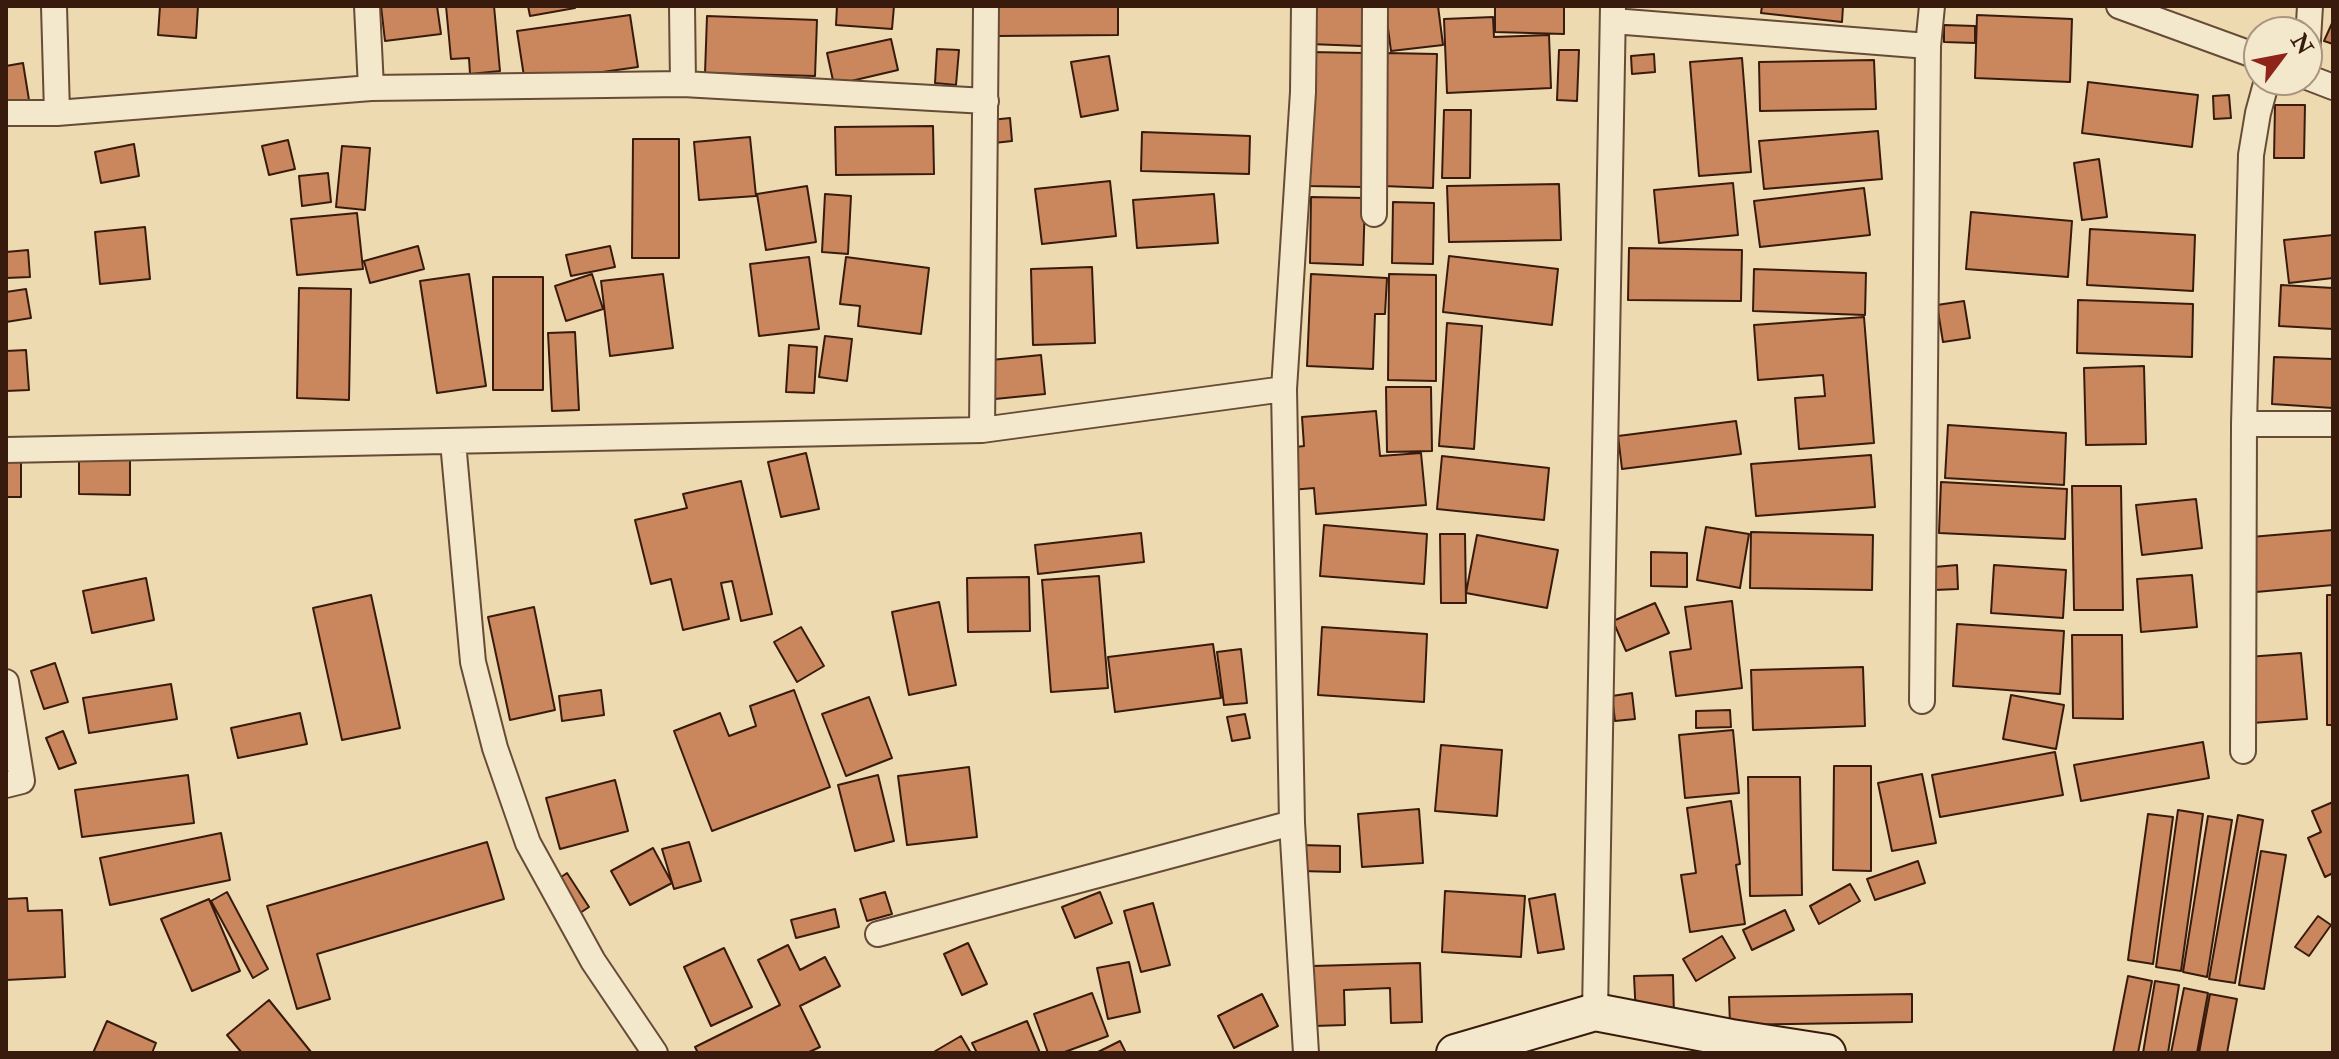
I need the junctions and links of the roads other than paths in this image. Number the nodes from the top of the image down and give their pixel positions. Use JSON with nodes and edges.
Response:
{"nodes":[{"id":1,"x":54,"y":6,"type":"edge"},
{"id":2,"x":367,"y":6,"type":"edge"},
{"id":3,"x":682,"y":6,"type":"edge"},
{"id":4,"x":986,"y":6,"type":"edge"},
{"id":5,"x":1304,"y":6,"type":"edge"},
{"id":6,"x":1375,"y":6,"type":"edge"},
{"id":7,"x":1932,"y":6,"type":"edge"},
{"id":8,"x":2119,"y":6,"type":"edge"},
{"id":9,"x":1613,"y":13,"type":"edge"},
{"id":10,"x":1928,"y":46,"type":"junction"},
{"id":11,"x":2243,"y":51,"type":"edge"},
{"id":12,"x":683,"y":84,"type":"junction"},
{"id":13,"x":371,"y":88,"type":"junction"},
{"id":14,"x":2263,"y":96,"type":"edge"},
{"id":15,"x":986,"y":101,"type":"junction"},
{"id":16,"x":6,"y":113,"type":"edge"},
{"id":17,"x":57,"y":113,"type":"junction"},
{"id":18,"x":1374,"y":214,"type":"dead end"},
{"id":19,"x":1284,"y":389,"type":"junction"},
{"id":20,"x":2244,"y":424,"type":"junction"},
{"id":21,"x":2333,"y":424,"type":"edge"},
{"id":22,"x":982,"y":430,"type":"junction"},
{"id":23,"x":453,"y":442,"type":"junction"},
{"id":24,"x":6,"y":450,"type":"edge"},
{"id":25,"x":6,"y":682,"type":"edge"},
{"id":26,"x":1922,"y":701,"type":"dead end"},
{"id":27,"x":2243,"y":751,"type":"dead end"},
{"id":28,"x":6,"y":785,"type":"edge"},
{"id":29,"x":1292,"y":823,"type":"junction"},
{"id":30,"x":878,"y":934,"type":"dead end"},
{"id":31,"x":1595,"y":1012,"type":"junction"},
{"id":32,"x":1492,"y":1047,"type":"edge"},
{"id":33,"x":1820,"y":1052,"type":"edge"},
{"id":34,"x":655,"y":1053,"type":"edge"},
{"id":35,"x":1306,"y":1053,"type":"edge"},
{"id":36,"x":1455,"y":1053,"type":"edge"}],
"edges":[{"from":1,"to":17,"type":"street"},
{"from":2,"to":13,"type":"street"},
{"from":3,"to":12,"type":"street"},
{"from":4,"to":15,"type":"street"},
{"from":5,"to":19,"type":"street"},
{"from":6,"to":18,"type":"street"},
{"from":7,"to":10,"type":"street"},
{"from":8,"to":11,"type":"street"},
{"from":9,"to":10,"type":"street"},
{"from":9,"to":31,"type":"street"},
{"from":10,"to":26,"type":"street"},
{"from":12,"to":13,"type":"street"},
{"from":12,"to":15,"type":"street"},
{"from":13,"to":17,"type":"street"},
{"from":14,"to":20,"type":"street"},
{"from":15,"to":22,"type":"street"},
{"from":16,"to":17,"type":"street"},
{"from":19,"to":22,"type":"street"},
{"from":19,"to":29,"type":"street"},
{"from":20,"to":21,"type":"street"},
{"from":20,"to":27,"type":"street"},
{"from":22,"to":23,"type":"street"},
{"from":23,"to":24,"type":"street"},
{"from":23,"to":34,"type":"street"},
{"from":25,"to":28,"type":"street"},
{"from":29,"to":30,"type":"street"},
{"from":29,"to":35,"type":"street"},
{"from":31,"to":32,"type":"street"},
{"from":31,"to":33,"type":"street"},
{"from":32,"to":36,"type":"street"}]}
